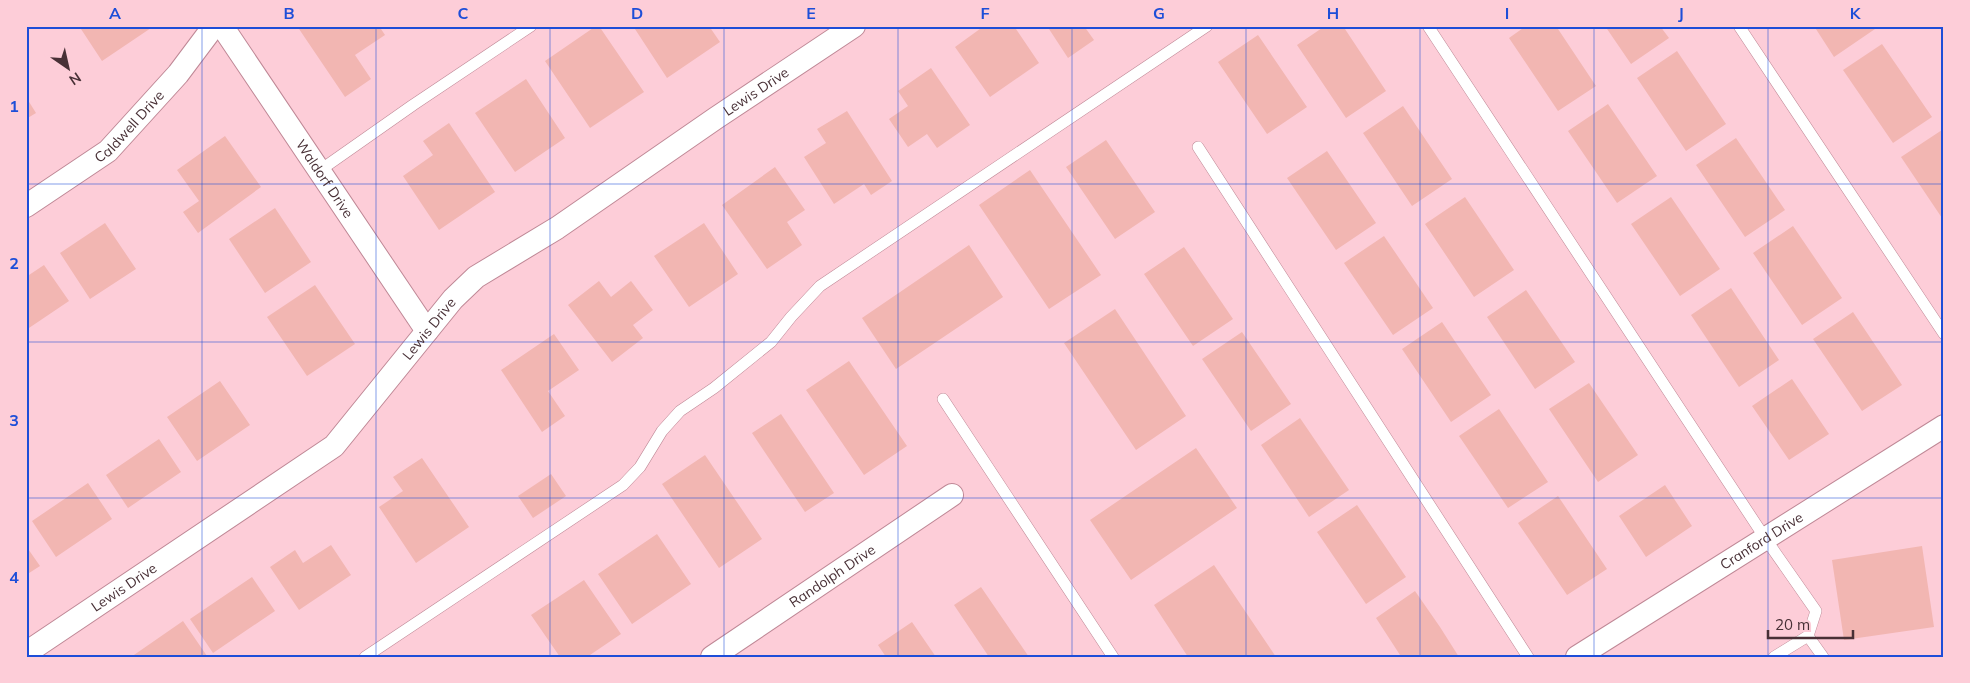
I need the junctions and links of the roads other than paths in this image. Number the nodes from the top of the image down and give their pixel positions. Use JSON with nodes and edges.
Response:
{"nodes":[{"id":1,"x":214,"y":26,"type":"edge"},
{"id":2,"x":222,"y":26,"type":"edge"},
{"id":3,"x":531,"y":26,"type":"edge"},
{"id":4,"x":854,"y":26,"type":"edge"},
{"id":5,"x":1207,"y":26,"type":"edge"},
{"id":6,"x":1428,"y":26,"type":"edge"},
{"id":7,"x":1740,"y":26,"type":"edge"},
{"id":8,"x":1198,"y":147,"type":"dead end"},
{"id":9,"x":319,"y":171,"type":"junction"},
{"id":10,"x":26,"y":206,"type":"edge"},
{"id":11,"x":427,"y":331,"type":"junction"},
{"id":12,"x":1944,"y":334,"type":"edge"},
{"id":13,"x":943,"y":399,"type":"dead end"},
{"id":14,"x":1944,"y":426,"type":"edge"},
{"id":15,"x":952,"y":495,"type":"dead end"},
{"id":16,"x":1765,"y":538,"type":"junction"},
{"id":17,"x":1808,"y":636,"type":"junction"},
{"id":18,"x":26,"y":653,"type":"edge"},
{"id":19,"x":364,"y":657,"type":"edge"},
{"id":20,"x":712,"y":657,"type":"edge"},
{"id":21,"x":1113,"y":657,"type":"edge"},
{"id":22,"x":1528,"y":657,"type":"edge"},
{"id":23,"x":1577,"y":657,"type":"edge"},
{"id":24,"x":1774,"y":657,"type":"edge"},
{"id":25,"x":1823,"y":657,"type":"edge"}],
"edges":[{"from":1,"to":10,"type":"street","name":"Caldwell Drive"},
{"from":2,"to":9,"type":"street","name":"Waldorf Drive"},
{"from":3,"to":9,"type":"lane"},
{"from":4,"to":11,"type":"street","name":"Lewis Drive"},
{"from":5,"to":19,"type":"lane"},
{"from":6,"to":16,"type":"lane"},
{"from":7,"to":12,"type":"lane"},
{"from":8,"to":22,"type":"lane"},
{"from":9,"to":11,"type":"street","name":"Waldorf Drive"},
{"from":11,"to":18,"type":"street","name":"Lewis Drive"},
{"from":13,"to":21,"type":"lane"},
{"from":14,"to":16,"type":"street","name":"Cranford Drive"},
{"from":15,"to":20,"type":"street","name":"Randolph Drive"},
{"from":16,"to":17,"type":"lane"},
{"from":16,"to":23,"type":"street","name":"Cranford Drive"},
{"from":17,"to":24,"type":"lane"},
{"from":17,"to":25,"type":"lane"}]}
